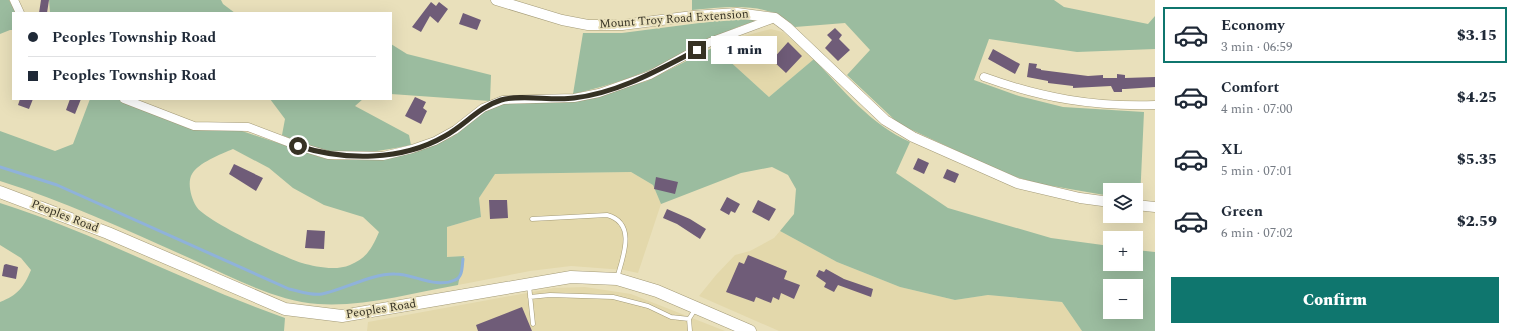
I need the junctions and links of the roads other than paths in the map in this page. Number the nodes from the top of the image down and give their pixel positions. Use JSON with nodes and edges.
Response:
{"nodes":[{"id":1,"x":14,"y":0,"type":"edge"},
{"id":2,"x":496,"y":0,"type":"edge"},
{"id":3,"x":20,"y":12,"type":"edge"},
{"id":4,"x":775,"y":18,"type":"junction"},
{"id":5,"x":984,"y":77,"type":"dead end"},
{"id":6,"x":127,"y":100,"type":"edge"},
{"id":7,"x":1155,"y":105,"type":"edge"},
{"id":8,"x":0,"y":192,"type":"edge"},
{"id":9,"x":1103,"y":201,"type":"edge"},
{"id":10,"x":1143,"y":206,"type":"edge"},
{"id":11,"x":1155,"y":207,"type":"edge"},
{"id":12,"x":532,"y":219,"type":"dead end"},
{"id":13,"x":617,"y":279,"type":"junction"},
{"id":14,"x":529,"y":283,"type":"junction"},
{"id":15,"x":530,"y":296,"type":"junction"},
{"id":16,"x":696,"y":308,"type":"junction"},
{"id":17,"x":689,"y":319,"type":"junction"},
{"id":18,"x":533,"y":324,"type":"dead end"},
{"id":19,"x":690,"y":331,"type":"edge"},
{"id":20,"x":750,"y":331,"type":"edge"}],
"edges":[{"from":1,"to":3,"type":"street"},
{"from":2,"to":4,"type":"street","name":"Mount Troy Road Extension"},
{"from":4,"to":6,"type":"street"},
{"from":4,"to":9,"type":"street"},
{"from":5,"to":7,"type":"street"},
{"from":8,"to":14,"type":"main road","name":"Peoples Road"},
{"from":10,"to":11,"type":"street"},
{"from":12,"to":13,"type":"lane"},
{"from":13,"to":14,"type":"main road","name":"Peoples Road"},
{"from":13,"to":16,"type":"main road","name":"Peoples Road"},
{"from":14,"to":15,"type":"lane"},
{"from":15,"to":17,"type":"lane"},
{"from":15,"to":18,"type":"lane"},
{"from":16,"to":17,"type":"lane"},
{"from":16,"to":20,"type":"main road","name":"Peoples Road"},
{"from":17,"to":19,"type":"lane"}]}
